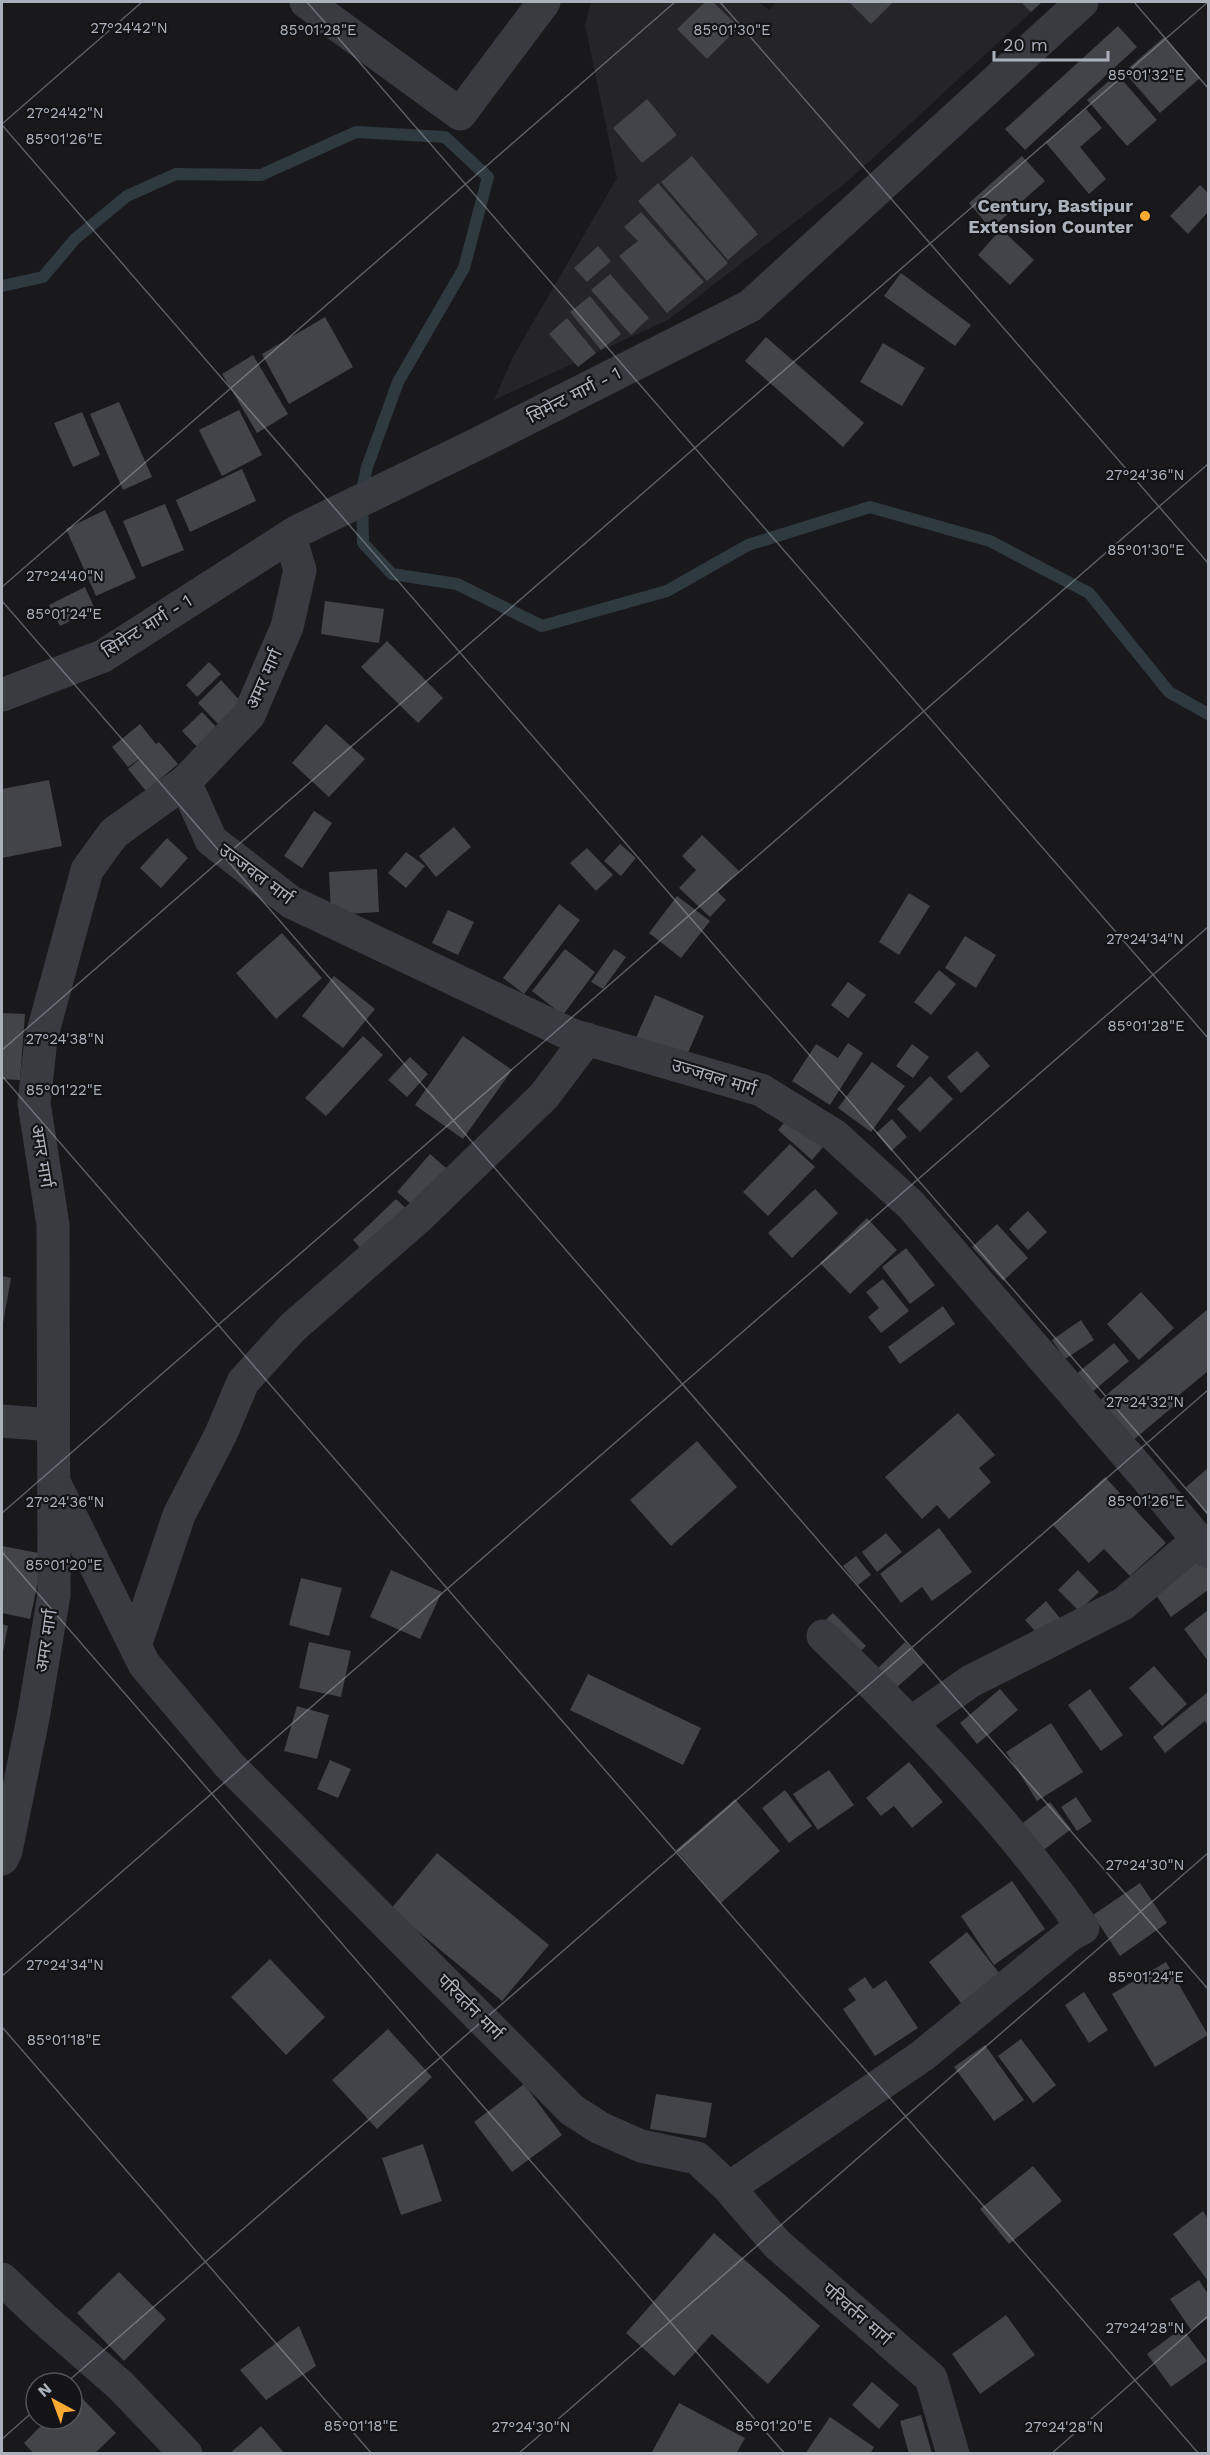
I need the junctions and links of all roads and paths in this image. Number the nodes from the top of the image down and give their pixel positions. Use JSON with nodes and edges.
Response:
{"nodes":[{"id":1,"x":306,"y":2,"type":"edge"},
{"id":2,"x":544,"y":2,"type":"edge"},
{"id":3,"x":1082,"y":2,"type":"edge"},
{"id":4,"x":294,"y":534,"type":"junction"},
{"id":5,"x":2,"y":695,"type":"edge"},
{"id":6,"x":185,"y":782,"type":"junction"},
{"id":7,"x":587,"y":1039,"type":"junction"},
{"id":8,"x":2,"y":1421,"type":"edge"},
{"id":9,"x":52,"y":1425,"type":"junction"},
{"id":10,"x":53,"y":1479,"type":"junction"},
{"id":11,"x":1203,"y":1546,"type":"edge"},
{"id":12,"x":823,"y":1636,"type":"dead end"},
{"id":13,"x":135,"y":1646,"type":"junction"},
{"id":14,"x":912,"y":1722,"type":"junction"},
{"id":15,"x":2,"y":1859,"type":"edge"},
{"id":16,"x":729,"y":2188,"type":"junction"},
{"id":17,"x":2,"y":2278,"type":"edge"},
{"id":18,"x":186,"y":2454,"type":"edge"},
{"id":19,"x":953,"y":2454,"type":"edge"}],
"edges":[{"from":1,"to":2,"type":"street"},
{"from":3,"to":4,"type":"street","name":"सिमेन्ट मार्ग - 1"},
{"from":4,"to":5,"type":"street","name":"सिमेन्ट मार्ग - 1"},
{"from":4,"to":6,"type":"street","name":"अमर मार्ग"},
{"from":6,"to":7,"type":"street","name":"उज्जवल मार्ग"},
{"from":6,"to":9,"type":"street","name":"अमर मार्ग"},
{"from":7,"to":11,"type":"street","name":"उज्जवल मार्ग"},
{"from":7,"to":13,"type":"street"},
{"from":8,"to":9,"type":"street"},
{"from":9,"to":10,"type":"street","name":"अमर मार्ग"},
{"from":10,"to":13,"type":"street","name":"परिवर्तन मार्ग"},
{"from":10,"to":15,"type":"street","name":"अमर मार्ग"},
{"from":11,"to":14,"type":"street"},
{"from":12,"to":14,"type":"street"},
{"from":13,"to":16,"type":"street","name":"परिवर्तन मार्ग"},
{"from":14,"to":16,"type":"street"},
{"from":16,"to":19,"type":"street","name":"परिवर्तन मार्ग"},
{"from":17,"to":18,"type":"street"}]}
